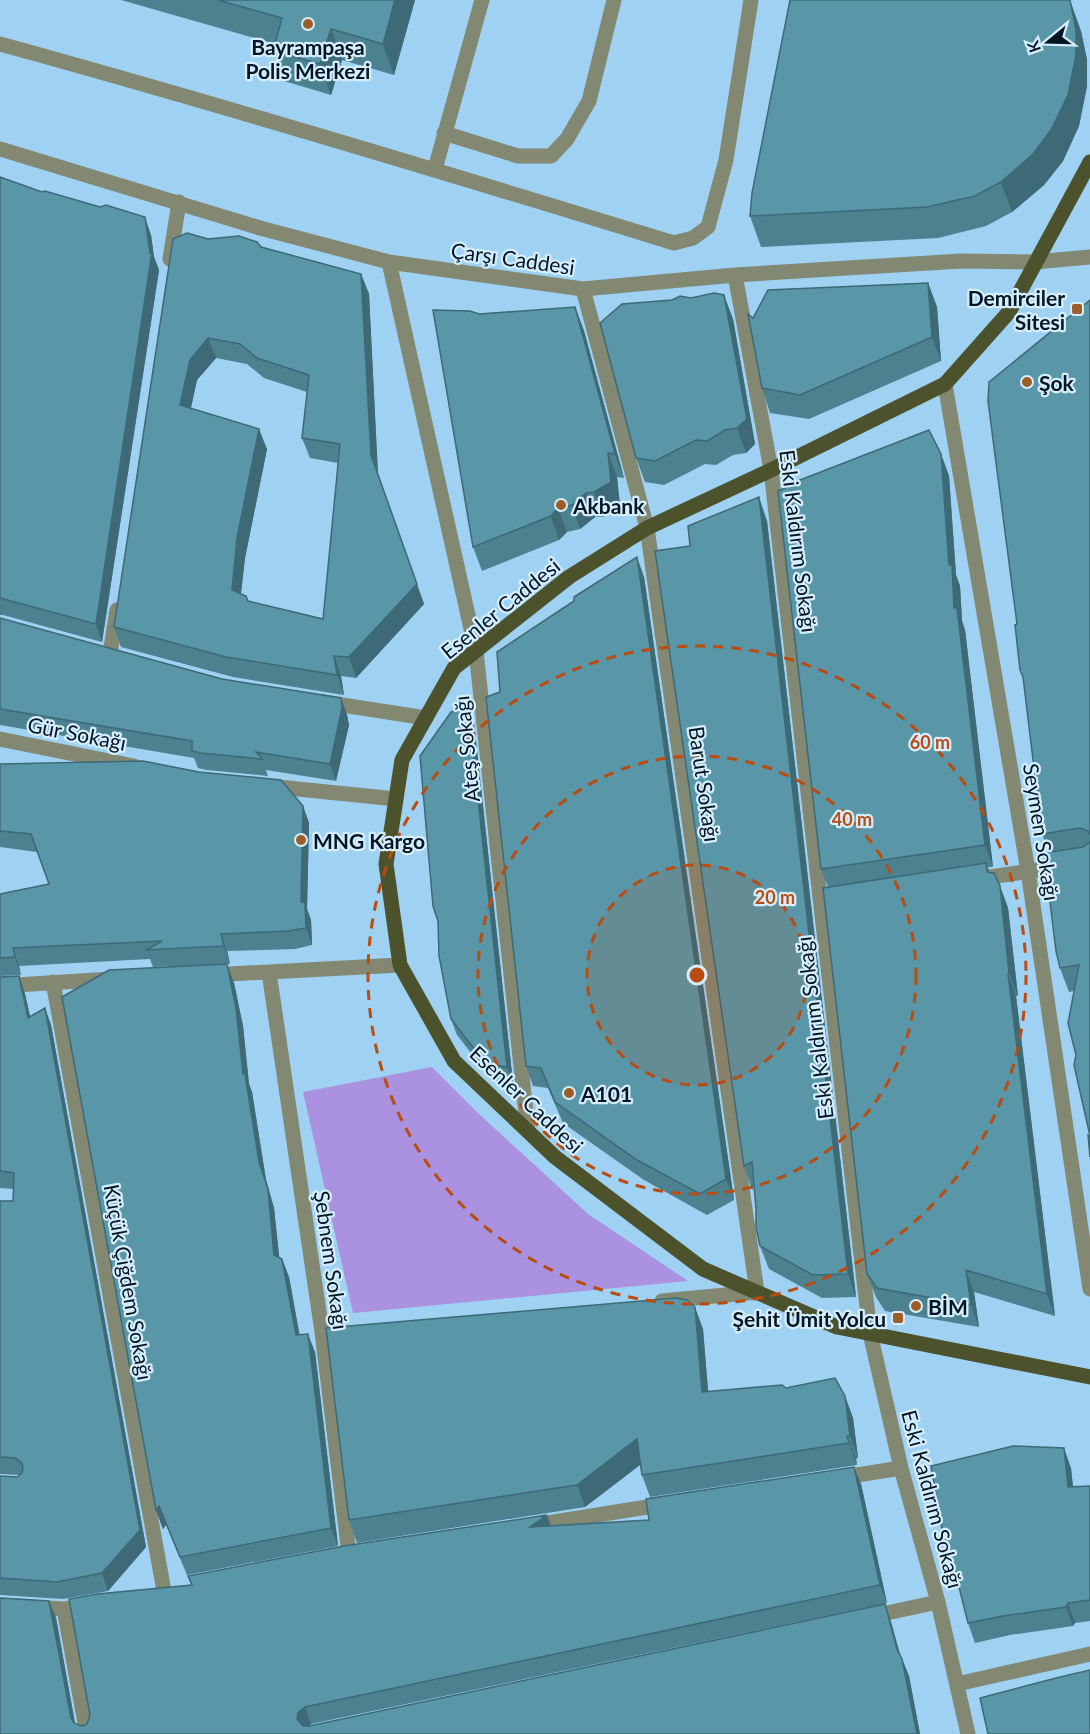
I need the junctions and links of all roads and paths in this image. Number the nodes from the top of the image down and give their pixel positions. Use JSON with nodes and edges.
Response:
{"nodes":[{"id":1,"x":482,"y":0,"type":"edge"},
{"id":2,"x":614,"y":0,"type":"edge"},
{"id":3,"x":751,"y":0,"type":"edge"},
{"id":4,"x":0,"y":44,"type":"edge"},
{"id":5,"x":444,"y":133,"type":"junction"},
{"id":6,"x":0,"y":149,"type":"edge"},
{"id":7,"x":1090,"y":162,"type":"edge"},
{"id":8,"x":435,"y":169,"type":"junction"},
{"id":9,"x":179,"y":202,"type":"junction"},
{"id":10,"x":1090,"y":257,"type":"edge"},
{"id":11,"x":1035,"y":261,"type":"junction"},
{"id":12,"x":389,"y":262,"type":"junction"},
{"id":13,"x":168,"y":271,"type":"edge"},
{"id":14,"x":735,"y":275,"type":"junction"},
{"id":15,"x":583,"y":289,"type":"junction"},
{"id":16,"x":945,"y":384,"type":"junction"},
{"id":17,"x":771,"y":470,"type":"junction"},
{"id":18,"x":647,"y":528,"type":"junction"},
{"id":19,"x":119,"y":596,"type":"edge"},
{"id":20,"x":476,"y":651,"type":"junction"},
{"id":21,"x":110,"y":654,"type":"edge"},
{"id":22,"x":311,"y":700,"type":"edge"},
{"id":23,"x":426,"y":718,"type":"junction"},
{"id":24,"x":0,"y":739,"type":"edge"},
{"id":25,"x":149,"y":769,"type":"edge"},
{"id":26,"x":253,"y":785,"type":"edge"},
{"id":27,"x":396,"y":799,"type":"junction"},
{"id":28,"x":1090,"y":862,"type":"edge"},
{"id":29,"x":1028,"y":871,"type":"junction"},
{"id":30,"x":959,"y":882,"type":"edge"},
{"id":31,"x":399,"y":965,"type":"junction"},
{"id":32,"x":269,"y":972,"type":"junction"},
{"id":33,"x":190,"y":975,"type":"edge"},
{"id":34,"x":121,"y":978,"type":"edge"},
{"id":35,"x":53,"y":981,"type":"junction"},
{"id":36,"x":0,"y":986,"type":"edge"},
{"id":37,"x":528,"y":1131,"type":"junction"},
{"id":38,"x":1090,"y":1289,"type":"edge"},
{"id":39,"x":757,"y":1292,"type":"junction"},
{"id":40,"x":651,"y":1302,"type":"edge"},
{"id":41,"x":870,"y":1333,"type":"junction"},
{"id":42,"x":1090,"y":1377,"type":"edge"},
{"id":43,"x":901,"y":1468,"type":"junction"},
{"id":44,"x":818,"y":1480,"type":"edge"},
{"id":45,"x":677,"y":1503,"type":"edge"},
{"id":46,"x":513,"y":1528,"type":"edge"},
{"id":47,"x":349,"y":1554,"type":"edge"},
{"id":48,"x":164,"y":1591,"type":"edge"},
{"id":49,"x":108,"y":1601,"type":"edge"},
{"id":50,"x":938,"y":1602,"type":"junction"},
{"id":51,"x":0,"y":1605,"type":"edge"},
{"id":52,"x":64,"y":1609,"type":"junction"},
{"id":53,"x":857,"y":1619,"type":"edge"},
{"id":54,"x":1090,"y":1654,"type":"edge"},
{"id":55,"x":957,"y":1684,"type":"junction"},
{"id":56,"x":87,"y":1734,"type":"edge"},
{"id":57,"x":968,"y":1734,"type":"edge"}],
"edges":[{"from":1,"to":5,"type":"street"},
{"from":2,"to":5,"type":"street"},
{"from":3,"to":8,"type":"street"},
{"from":4,"to":8,"type":"street"},
{"from":5,"to":8,"type":"street"},
{"from":6,"to":9,"type":"street","name":"Çarşı Caddesi"},
{"from":7,"to":11,"type":"main road","name":"Esenler Caddesi"},
{"from":9,"to":12,"type":"street","name":"Çarşı Caddesi"},
{"from":9,"to":13,"type":"street"},
{"from":10,"to":11,"type":"street","name":"Çarşı Caddesi"},
{"from":11,"to":14,"type":"street","name":"Çarşı Caddesi"},
{"from":11,"to":16,"type":"main road","name":"Esenler Caddesi"},
{"from":12,"to":15,"type":"street","name":"Çarşı Caddesi"},
{"from":12,"to":20,"type":"street","name":"Ateş Sokağı"},
{"from":14,"to":15,"type":"street","name":"Çarşı Caddesi"},
{"from":14,"to":17,"type":"street","name":"Eski Kaldırım Sokağı"},
{"from":15,"to":18,"type":"street","name":"Barut Sokağı"},
{"from":16,"to":17,"type":"main road","name":"Esenler Caddesi"},
{"from":16,"to":29,"type":"street","name":"Seymen Sokağı"},
{"from":17,"to":18,"type":"main road","name":"Esenler Caddesi"},
{"from":17,"to":41,"type":"street","name":"Eski Kaldırım Sokağı"},
{"from":18,"to":20,"type":"main road","name":"Esenler Caddesi"},
{"from":18,"to":39,"type":"street","name":"Barut Sokağı"},
{"from":19,"to":21,"type":"street"},
{"from":20,"to":23,"type":"main road","name":"Esenler Caddesi"},
{"from":20,"to":37,"type":"street","name":"Ateş Sokağı"},
{"from":22,"to":23,"type":"street"},
{"from":23,"to":27,"type":"main road","name":"Esenler Caddesi"},
{"from":24,"to":25,"type":"street","name":"Gür Sokağı"},
{"from":26,"to":27,"type":"street"},
{"from":27,"to":31,"type":"main road","name":"Esenler Caddesi"},
{"from":28,"to":29,"type":"street"},
{"from":29,"to":30,"type":"street"},
{"from":29,"to":38,"type":"street","name":"Seymen Sokağı"},
{"from":31,"to":32,"type":"street"},
{"from":31,"to":37,"type":"main road","name":"Esenler Caddesi"},
{"from":32,"to":33,"type":"street"},
{"from":32,"to":47,"type":"street","name":"Şebnem Sokağı"},
{"from":34,"to":35,"type":"street"},
{"from":35,"to":36,"type":"street"},
{"from":35,"to":48,"type":"street","name":"Küçük Çiğdem Sokağı"},
{"from":37,"to":39,"type":"main road","name":"Esenler Caddesi"},
{"from":39,"to":40,"type":"street"},
{"from":39,"to":41,"type":"main road","name":"Esenler Caddesi"},
{"from":41,"to":42,"type":"main road","name":"Esenler Caddesi"},
{"from":41,"to":43,"type":"street","name":"Eski Kaldırım Sokağı"},
{"from":43,"to":44,"type":"street"},
{"from":43,"to":50,"type":"street","name":"Eski Kaldırım Sokağı"},
{"from":45,"to":46,"type":"street"},
{"from":49,"to":52,"type":"street"},
{"from":50,"to":53,"type":"street"},
{"from":50,"to":55,"type":"street","name":"Eski Kaldırım Sokağı"},
{"from":51,"to":52,"type":"street"},
{"from":52,"to":56,"type":"street"},
{"from":54,"to":55,"type":"street"},
{"from":55,"to":57,"type":"street","name":"Eski Kaldırım Sokağı"}]}
